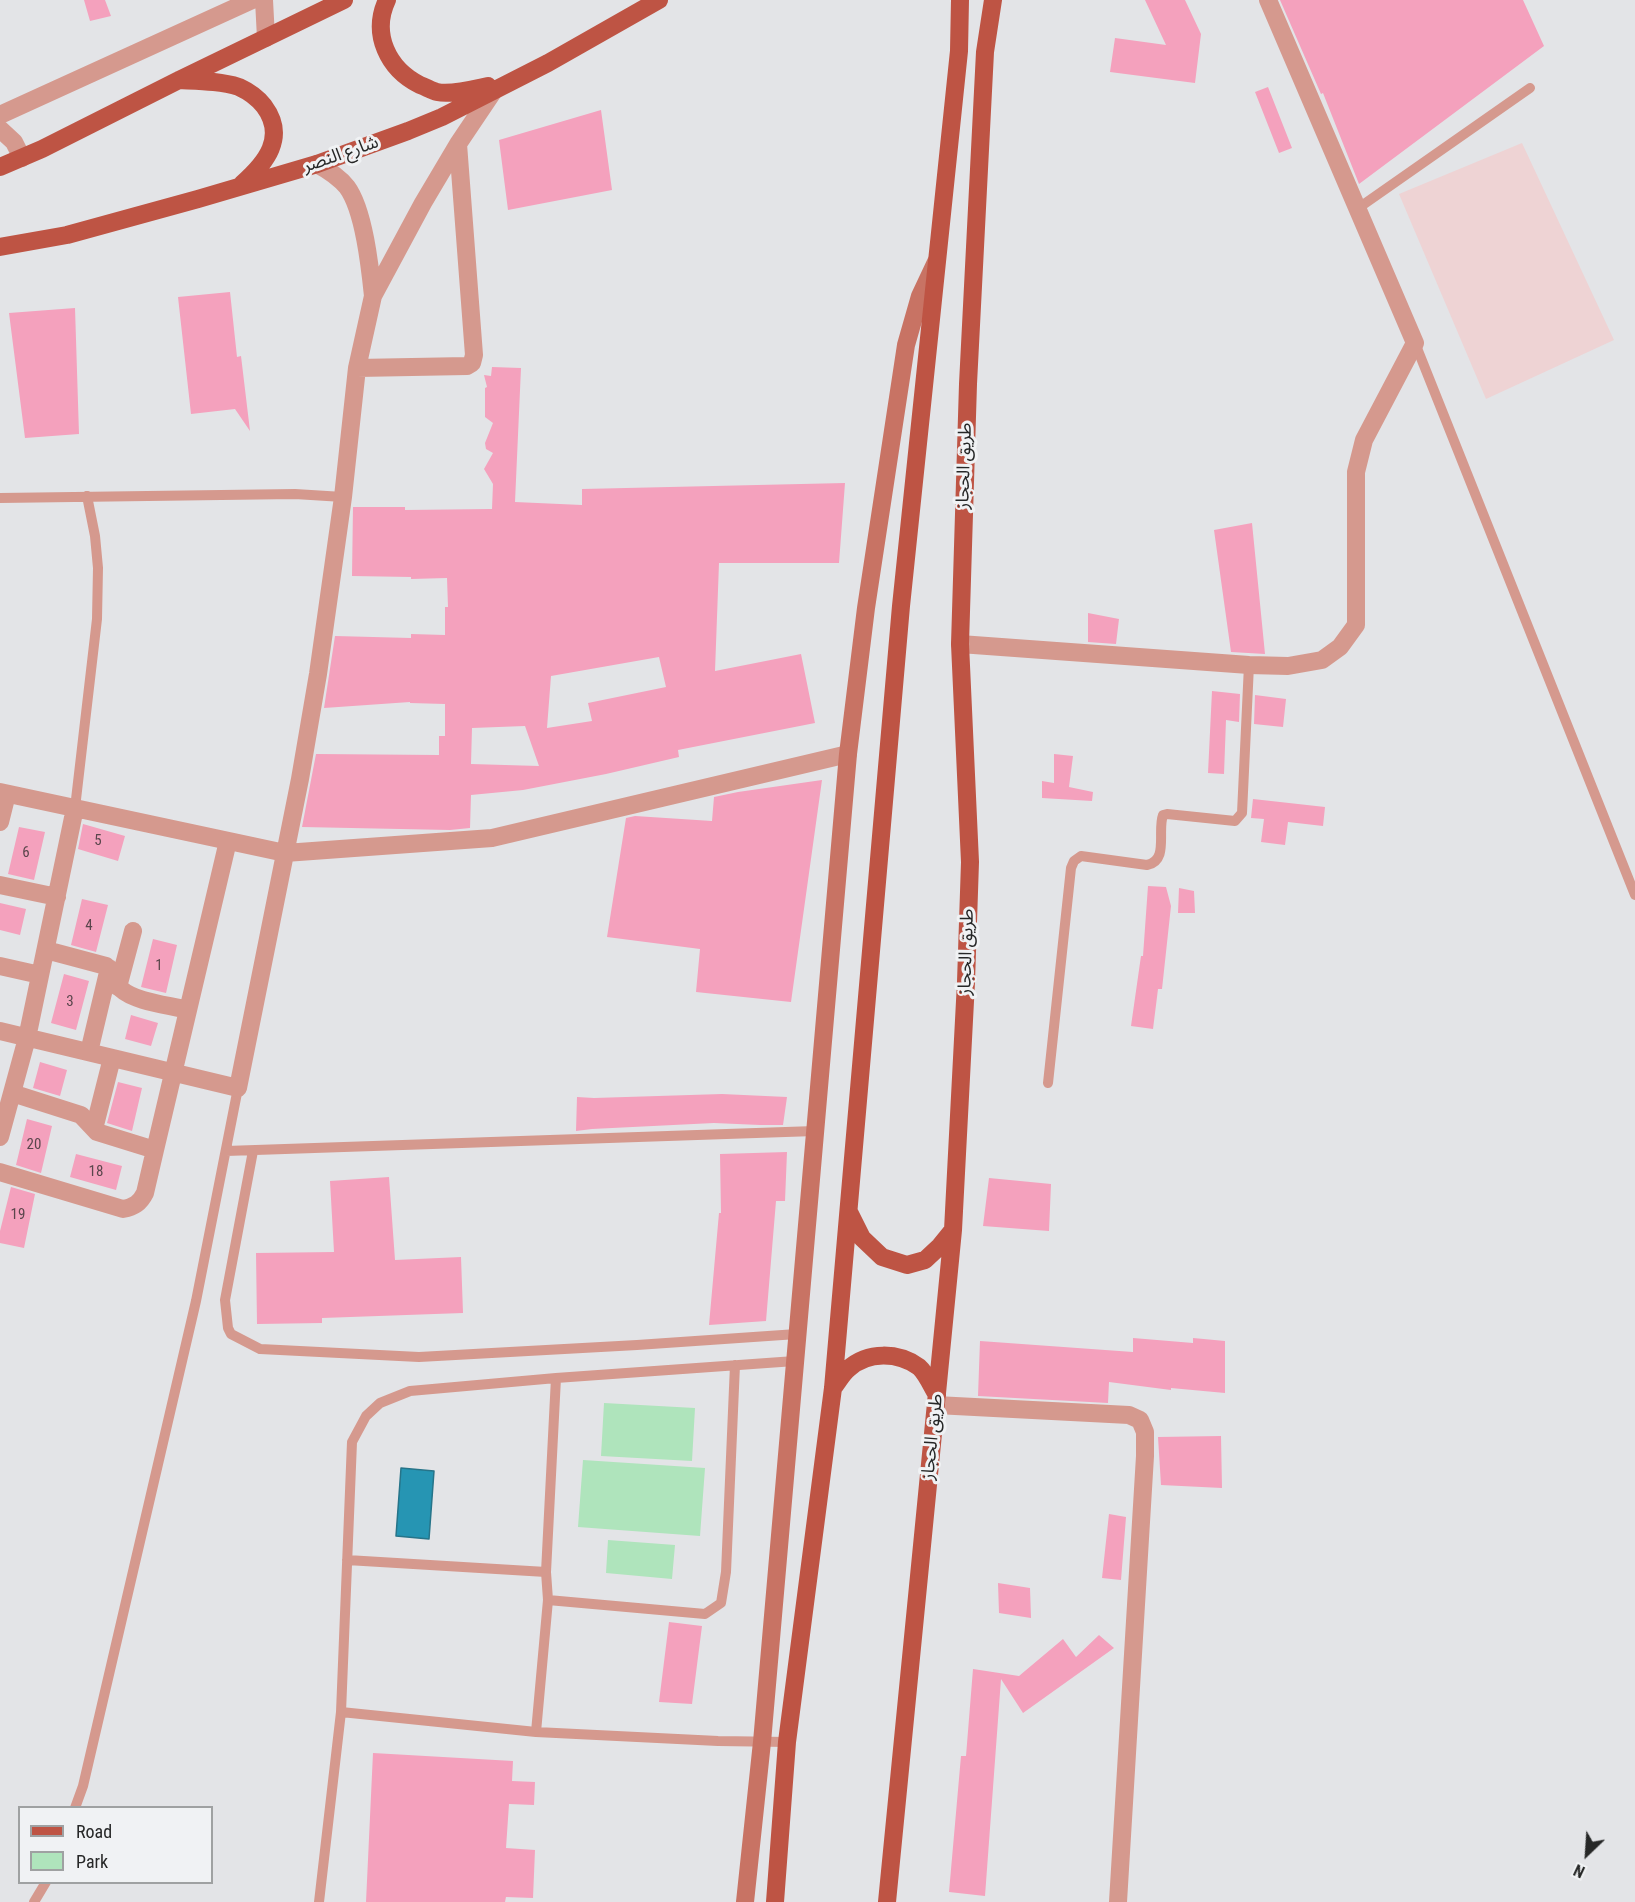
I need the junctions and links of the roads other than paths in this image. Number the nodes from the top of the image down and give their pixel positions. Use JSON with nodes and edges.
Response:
{"nodes":[{"id":1,"x":252,"y":0,"type":"edge"},
{"id":2,"x":264,"y":0,"type":"edge"},
{"id":3,"x":344,"y":0,"type":"edge"},
{"id":4,"x":387,"y":0,"type":"edge"},
{"id":5,"x":659,"y":0,"type":"edge"},
{"id":6,"x":960,"y":0,"type":"edge"},
{"id":7,"x":993,"y":0,"type":"edge"},
{"id":8,"x":1268,"y":0,"type":"edge"},
{"id":9,"x":266,"y":38,"type":"junction"},
{"id":10,"x":179,"y":80,"type":"junction"},
{"id":11,"x":503,"y":85,"type":"junction"},
{"id":12,"x":1530,"y":88,"type":"dead end"},
{"id":13,"x":0,"y":115,"type":"edge"},
{"id":14,"x":0,"y":129,"type":"edge"},
{"id":15,"x":458,"y":144,"type":"junction"},
{"id":16,"x":22,"y":158,"type":"junction"},
{"id":17,"x":317,"y":164,"type":"junction"},
{"id":18,"x":0,"y":167,"type":"edge"},
{"id":19,"x":238,"y":187,"type":"junction"},
{"id":20,"x":1357,"y":209,"type":"junction"},
{"id":21,"x":0,"y":247,"type":"edge"},
{"id":22,"x":937,"y":261,"type":"junction"},
{"id":23,"x":373,"y":296,"type":"junction"},
{"id":24,"x":1414,"y":344,"type":"junction"},
{"id":25,"x":357,"y":368,"type":"junction"},
{"id":26,"x":87,"y":496,"type":"junction"},
{"id":27,"x":343,"y":497,"type":"junction"},
{"id":28,"x":0,"y":498,"type":"edge"},
{"id":29,"x":960,"y":644,"type":"junction"},
{"id":30,"x":1249,"y":665,"type":"junction"},
{"id":31,"x":848,"y":754,"type":"junction"},
{"id":32,"x":3,"y":793,"type":"edge"},
{"id":33,"x":75,"y":808,"type":"junction"},
{"id":34,"x":0,"y":822,"type":"edge"},
{"id":35,"x":228,"y":841,"type":"junction"},
{"id":36,"x":285,"y":853,"type":"junction"},
{"id":37,"x":0,"y":885,"type":"edge"},
{"id":38,"x":1635,"y":895,"type":"edge"},
{"id":39,"x":57,"y":897,"type":"junction"},
{"id":40,"x":133,"y":931,"type":"dead end"},
{"id":41,"x":46,"y":950,"type":"junction"},
{"id":42,"x":0,"y":966,"type":"edge"},
{"id":43,"x":109,"y":968,"type":"junction"},
{"id":44,"x":40,"y":975,"type":"junction"},
{"id":45,"x":118,"y":987,"type":"junction"},
{"id":46,"x":188,"y":1010,"type":"junction"},
{"id":47,"x":0,"y":1031,"type":"edge"},
{"id":48,"x":27,"y":1038,"type":"junction"},
{"id":49,"x":89,"y":1052,"type":"junction"},
{"id":50,"x":112,"y":1058,"type":"junction"},
{"id":51,"x":174,"y":1073,"type":"junction"},
{"id":52,"x":1048,"y":1083,"type":"dead end"},
{"id":53,"x":238,"y":1088,"type":"junction"},
{"id":54,"x":12,"y":1093,"type":"junction"},
{"id":55,"x":1,"y":1127,"type":"edge"},
{"id":56,"x":94,"y":1129,"type":"junction"},
{"id":57,"x":815,"y":1131,"type":"junction"},
{"id":58,"x":155,"y":1150,"type":"junction"},
{"id":59,"x":226,"y":1151,"type":"junction"},
{"id":60,"x":254,"y":1151,"type":"junction"},
{"id":61,"x":0,"y":1172,"type":"edge"},
{"id":62,"x":848,"y":1210,"type":"junction"},
{"id":63,"x":953,"y":1230,"type":"junction"},
{"id":64,"x":797,"y":1334,"type":"junction"},
{"id":65,"x":795,"y":1361,"type":"junction"},
{"id":66,"x":735,"y":1365,"type":"junction"},
{"id":67,"x":556,"y":1378,"type":"junction"},
{"id":68,"x":833,"y":1388,"type":"junction"},
{"id":69,"x":936,"y":1400,"type":"junction"},
{"id":70,"x":347,"y":1560,"type":"junction"},
{"id":71,"x":546,"y":1572,"type":"junction"},
{"id":72,"x":548,"y":1600,"type":"junction"},
{"id":73,"x":341,"y":1712,"type":"junction"},
{"id":74,"x":536,"y":1732,"type":"junction"},
{"id":75,"x":762,"y":1742,"type":"junction"},
{"id":76,"x":788,"y":1742,"type":"junction"},
{"id":77,"x":76,"y":1806,"type":"edge"},
{"id":78,"x":45,"y":1884,"type":"edge"},
{"id":79,"x":34,"y":1902,"type":"edge"},
{"id":80,"x":319,"y":1902,"type":"edge"},
{"id":81,"x":746,"y":1902,"type":"edge"},
{"id":82,"x":775,"y":1902,"type":"edge"},
{"id":83,"x":887,"y":1902,"type":"edge"},
{"id":84,"x":1118,"y":1902,"type":"edge"}],
"edges":[{"from":1,"to":13,"type":"street"},
{"from":2,"to":9,"type":"street"},
{"from":3,"to":9,"type":"main road"},
{"from":4,"to":11,"type":"main road"},
{"from":5,"to":11,"type":"main road","name":"شارع النصر"},
{"from":6,"to":22,"type":"main road"},
{"from":7,"to":29,"type":"main road","name":"طريق الحجاز"},
{"from":8,"to":20,"type":"street"},
{"from":9,"to":10,"type":"main road"},
{"from":10,"to":16,"type":"main road"},
{"from":10,"to":19,"type":"main road"},
{"from":11,"to":15,"type":"street"},
{"from":11,"to":17,"type":"main road","name":"شارع النصر"},
{"from":12,"to":20,"type":"lane"},
{"from":14,"to":16,"type":"street"},
{"from":15,"to":23,"type":"street"},
{"from":15,"to":25,"type":"street"},
{"from":16,"to":18,"type":"main road"},
{"from":17,"to":19,"type":"main road","name":"شارع النصر"},
{"from":17,"to":23,"type":"street"},
{"from":19,"to":21,"type":"main road","name":"شارع النصر"},
{"from":20,"to":24,"type":"street"},
{"from":22,"to":31,"type":"main road"},
{"from":22,"to":62,"type":"main road"},
{"from":23,"to":25,"type":"street"},
{"from":24,"to":30,"type":"street"},
{"from":24,"to":38,"type":"lane"},
{"from":25,"to":27,"type":"street"},
{"from":26,"to":27,"type":"lane"},
{"from":26,"to":28,"type":"lane"},
{"from":26,"to":33,"type":"lane"},
{"from":27,"to":36,"type":"street"},
{"from":29,"to":30,"type":"street"},
{"from":29,"to":63,"type":"main road","name":"طريق الحجاز"},
{"from":30,"to":52,"type":"lane"},
{"from":31,"to":36,"type":"street"},
{"from":31,"to":57,"type":"main road"},
{"from":32,"to":33,"type":"street"},
{"from":32,"to":34,"type":"street"},
{"from":33,"to":35,"type":"street"},
{"from":33,"to":39,"type":"street"},
{"from":35,"to":36,"type":"street"},
{"from":35,"to":46,"type":"street"},
{"from":36,"to":53,"type":"street"},
{"from":37,"to":39,"type":"street"},
{"from":39,"to":41,"type":"street"},
{"from":40,"to":45,"type":"street"},
{"from":41,"to":43,"type":"street"},
{"from":41,"to":44,"type":"street"},
{"from":42,"to":44,"type":"street"},
{"from":43,"to":45,"type":"street"},
{"from":43,"to":49,"type":"street"},
{"from":44,"to":48,"type":"street"},
{"from":45,"to":46,"type":"street"},
{"from":46,"to":51,"type":"street"},
{"from":47,"to":48,"type":"street"},
{"from":48,"to":49,"type":"street"},
{"from":48,"to":54,"type":"street"},
{"from":49,"to":50,"type":"street"},
{"from":50,"to":51,"type":"street"},
{"from":50,"to":56,"type":"street"},
{"from":51,"to":53,"type":"street"},
{"from":51,"to":58,"type":"street"},
{"from":53,"to":59,"type":"lane"},
{"from":54,"to":55,"type":"street"},
{"from":54,"to":56,"type":"street"},
{"from":56,"to":58,"type":"street"},
{"from":57,"to":60,"type":"lane"},
{"from":57,"to":64,"type":"main road"},
{"from":58,"to":61,"type":"street"},
{"from":59,"to":60,"type":"lane"},
{"from":59,"to":77,"type":"lane"},
{"from":60,"to":64,"type":"lane"},
{"from":62,"to":63,"type":"main road"},
{"from":62,"to":68,"type":"main road"},
{"from":63,"to":69,"type":"main road","name":"طريق الحجاز"},
{"from":64,"to":65,"type":"main road"},
{"from":65,"to":66,"type":"lane"},
{"from":65,"to":75,"type":"main road"},
{"from":66,"to":67,"type":"lane"},
{"from":66,"to":72,"type":"lane"},
{"from":67,"to":70,"type":"lane"},
{"from":67,"to":71,"type":"lane"},
{"from":68,"to":69,"type":"main road"},
{"from":68,"to":76,"type":"main road"},
{"from":69,"to":83,"type":"main road","name":"طريق الحجاز"},
{"from":69,"to":84,"type":"street"},
{"from":70,"to":71,"type":"lane"},
{"from":70,"to":73,"type":"lane"},
{"from":71,"to":72,"type":"lane"},
{"from":72,"to":74,"type":"lane"},
{"from":73,"to":74,"type":"lane"},
{"from":73,"to":80,"type":"lane"},
{"from":74,"to":75,"type":"lane"},
{"from":75,"to":76,"type":"lane"},
{"from":75,"to":81,"type":"main road"},
{"from":76,"to":82,"type":"main road"},
{"from":78,"to":79,"type":"lane"}]}
